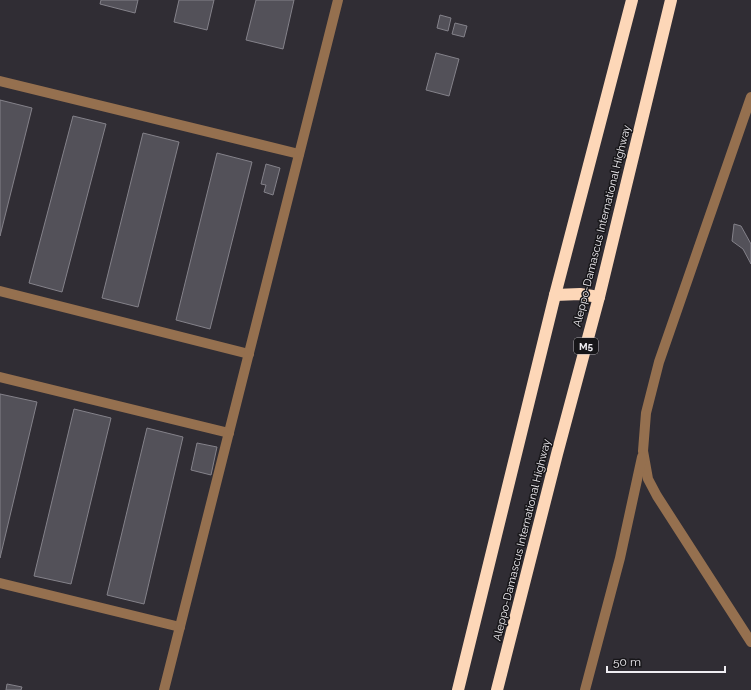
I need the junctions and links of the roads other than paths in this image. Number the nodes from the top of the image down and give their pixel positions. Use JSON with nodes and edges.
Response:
{"nodes":[{"id":1,"x":338,"y":0,"type":"edge"},
{"id":2,"x":632,"y":0,"type":"edge"},
{"id":3,"x":670,"y":0,"type":"edge"},
{"id":4,"x":0,"y":81,"type":"edge"},
{"id":5,"x":751,"y":97,"type":"edge"},
{"id":6,"x":299,"y":154,"type":"junction"},
{"id":7,"x":0,"y":291,"type":"edge"},
{"id":8,"x":555,"y":295,"type":"junction"},
{"id":9,"x":599,"y":297,"type":"junction"},
{"id":10,"x":249,"y":354,"type":"junction"},
{"id":11,"x":0,"y":377,"type":"edge"},
{"id":12,"x":229,"y":433,"type":"junction"},
{"id":13,"x":643,"y":451,"type":"junction"},
{"id":14,"x":0,"y":583,"type":"edge"},
{"id":15,"x":180,"y":627,"type":"junction"},
{"id":16,"x":751,"y":642,"type":"edge"},
{"id":17,"x":164,"y":690,"type":"edge"},
{"id":18,"x":458,"y":690,"type":"edge"},
{"id":19,"x":497,"y":690,"type":"edge"},
{"id":20,"x":585,"y":690,"type":"edge"}],
"edges":[{"from":1,"to":6,"type":"street"},
{"from":2,"to":8,"type":"highway"},
{"from":3,"to":9,"type":"highway","name":"Aleppo-Damascus International Highway","number":"M5"},
{"from":4,"to":6,"type":"street"},
{"from":5,"to":13,"type":"street"},
{"from":6,"to":10,"type":"street"},
{"from":7,"to":10,"type":"street"},
{"from":8,"to":9,"type":"highway"},
{"from":8,"to":18,"type":"highway"},
{"from":9,"to":19,"type":"highway","name":"Aleppo-Damascus International Highway","number":"M5"},
{"from":10,"to":12,"type":"street"},
{"from":11,"to":12,"type":"street"},
{"from":12,"to":15,"type":"street"},
{"from":13,"to":16,"type":"street"},
{"from":13,"to":20,"type":"street"},
{"from":14,"to":15,"type":"street"},
{"from":15,"to":17,"type":"street"}]}
